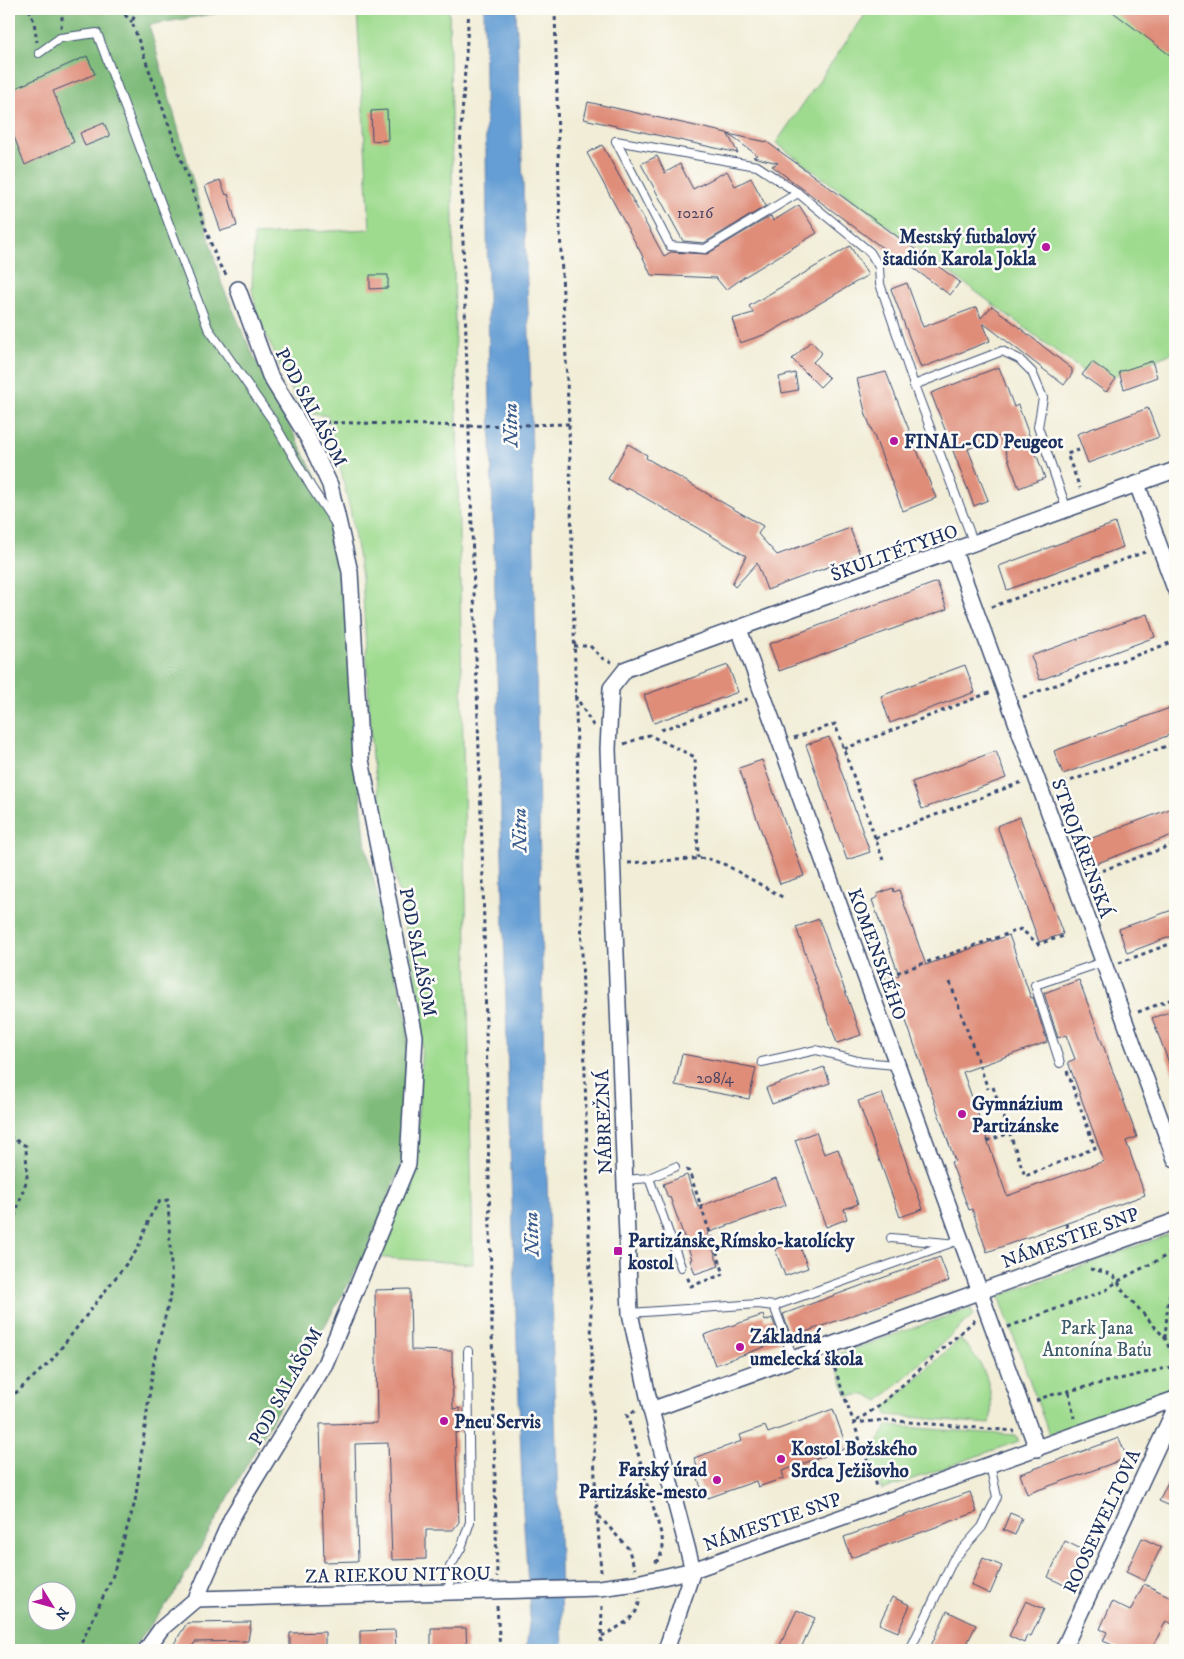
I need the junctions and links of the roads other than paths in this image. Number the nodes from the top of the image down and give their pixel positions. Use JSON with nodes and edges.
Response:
{"nodes":[{"id":1,"x":39,"y":53,"type":"road end"},
{"id":2,"x":798,"y":193,"type":"junction"},
{"id":3,"x":238,"y":289,"type":"road end"},
{"id":4,"x":914,"y":385,"type":"junction"},
{"id":5,"x":1175,"y":470,"type":"edge"},
{"id":6,"x":1137,"y":484,"type":"junction"},
{"id":7,"x":1066,"y":510,"type":"junction"},
{"id":8,"x":340,"y":531,"type":"junction"},
{"id":9,"x":974,"y":544,"type":"junction"},
{"id":10,"x":954,"y":551,"type":"junction"},
{"id":11,"x":1175,"y":589,"type":"edge"},
{"id":12,"x":740,"y":630,"type":"junction"},
{"id":13,"x":626,"y":669,"type":"joint"},
{"id":14,"x":1104,"y":965,"type":"junction"},
{"id":15,"x":762,"y":1062,"type":"dead end"},
{"id":16,"x":1060,"y":1063,"type":"dead end"},
{"id":17,"x":896,"y":1065,"type":"junction"},
{"id":18,"x":1175,"y":1159,"type":"edge"},
{"id":19,"x":675,"y":1167,"type":"road end"},
{"id":20,"x":649,"y":1178,"type":"junction"},
{"id":21,"x":626,"y":1180,"type":"junction"},
{"id":22,"x":1175,"y":1221,"type":"edge"},
{"id":23,"x":892,"y":1238,"type":"dead end"},
{"id":24,"x":954,"y":1242,"type":"junction"},
{"id":25,"x":681,"y":1267,"type":"dead end"},
{"id":26,"x":978,"y":1291,"type":"junction"},
{"id":27,"x":774,"y":1306,"type":"junction"},
{"id":28,"x":630,"y":1313,"type":"junction"},
{"id":29,"x":468,"y":1352,"type":"dead end"},
{"id":30,"x":793,"y":1358,"type":"junction"},
{"id":31,"x":1175,"y":1399,"type":"edge"},
{"id":32,"x":1175,"y":1409,"type":"edge"},
{"id":33,"x":644,"y":1410,"type":"junction"},
{"id":34,"x":1037,"y":1449,"type":"junction"},
{"id":35,"x":990,"y":1465,"type":"junction"},
{"id":36,"x":693,"y":1570,"type":"junction"},
{"id":37,"x":601,"y":1588,"type":"joint"},
{"id":38,"x":449,"y":1593,"type":"junction"},
{"id":39,"x":196,"y":1599,"type":"junction"},
{"id":40,"x":146,"y":1650,"type":"edge"},
{"id":41,"x":666,"y":1650,"type":"edge"},
{"id":42,"x":910,"y":1650,"type":"edge"},
{"id":43,"x":1063,"y":1650,"type":"edge"}],
"edges":[{"from":1,"to":8,"type":"lane"},
{"from":2,"to":2,"type":"lane"},
{"from":2,"to":4,"type":"lane"},
{"from":3,"to":8,"type":"street","name":"POD SALAŠOM"},
{"from":4,"to":7,"type":"lane"},
{"from":4,"to":9,"type":"lane"},
{"from":5,"to":6,"type":"street","name":"ŠKULTÉTYHO"},
{"from":6,"to":7,"type":"street","name":"ŠKULTÉTYHO"},
{"from":6,"to":11,"type":"street"},
{"from":7,"to":9,"type":"street","name":"ŠKULTÉTYHO"},
{"from":8,"to":39,"type":"street","name":"POD SALAŠOM"},
{"from":9,"to":10,"type":"street","name":"ŠKULTÉTYHO"},
{"from":10,"to":12,"type":"street","name":"ŠKULTÉTYHO"},
{"from":10,"to":14,"type":"street","name":"STROJÁRENSKÁ"},
{"from":12,"to":13,"type":"street","name":"ŠKULTÉTYHO"},
{"from":12,"to":17,"type":"street","name":"KOMENSKÉHO"},
{"from":13,"to":21,"type":"street","name":"NÁBREŽNÁ"},
{"from":14,"to":16,"type":"lane"},
{"from":14,"to":18,"type":"street","name":"STROJÁRENSKÁ"},
{"from":15,"to":17,"type":"lane"},
{"from":17,"to":24,"type":"street","name":"KOMENSKÉHO"},
{"from":19,"to":20,"type":"lane"},
{"from":20,"to":21,"type":"lane"},
{"from":20,"to":25,"type":"lane"},
{"from":21,"to":28,"type":"street","name":"NÁBREŽNÁ"},
{"from":22,"to":26,"type":"street","name":"NÁMESTIE SNP"},
{"from":23,"to":24,"type":"lane"},
{"from":24,"to":26,"type":"street","name":"KOMENSKÉHO"},
{"from":24,"to":27,"type":"lane"},
{"from":26,"to":30,"type":"street","name":"NÁMESTIE SNP"},
{"from":26,"to":34,"type":"street"},
{"from":27,"to":28,"type":"lane"},
{"from":27,"to":30,"type":"lane"},
{"from":28,"to":33,"type":"street","name":"NÁBREŽNÁ"},
{"from":29,"to":38,"type":"lane"},
{"from":30,"to":33,"type":"street","name":"NÁMESTIE SNP"},
{"from":31,"to":34,"type":"street","name":"NÁMESTIE SNP"},
{"from":32,"to":43,"type":"street","name":"ROOSEWELTOVA"},
{"from":33,"to":36,"type":"street","name":"NÁBREŽNÁ"},
{"from":34,"to":35,"type":"street","name":"NÁMESTIE SNP"},
{"from":35,"to":36,"type":"street","name":"NÁMESTIE SNP"},
{"from":35,"to":42,"type":"lane"},
{"from":36,"to":37,"type":"street","name":"NÁMESTIE SNP"},
{"from":36,"to":41,"type":"street"},
{"from":37,"to":38,"type":"street","name":"ZA RIEKOU NITROU"},
{"from":38,"to":39,"type":"street","name":"ZA RIEKOU NITROU"},
{"from":39,"to":40,"type":"street"}]}
